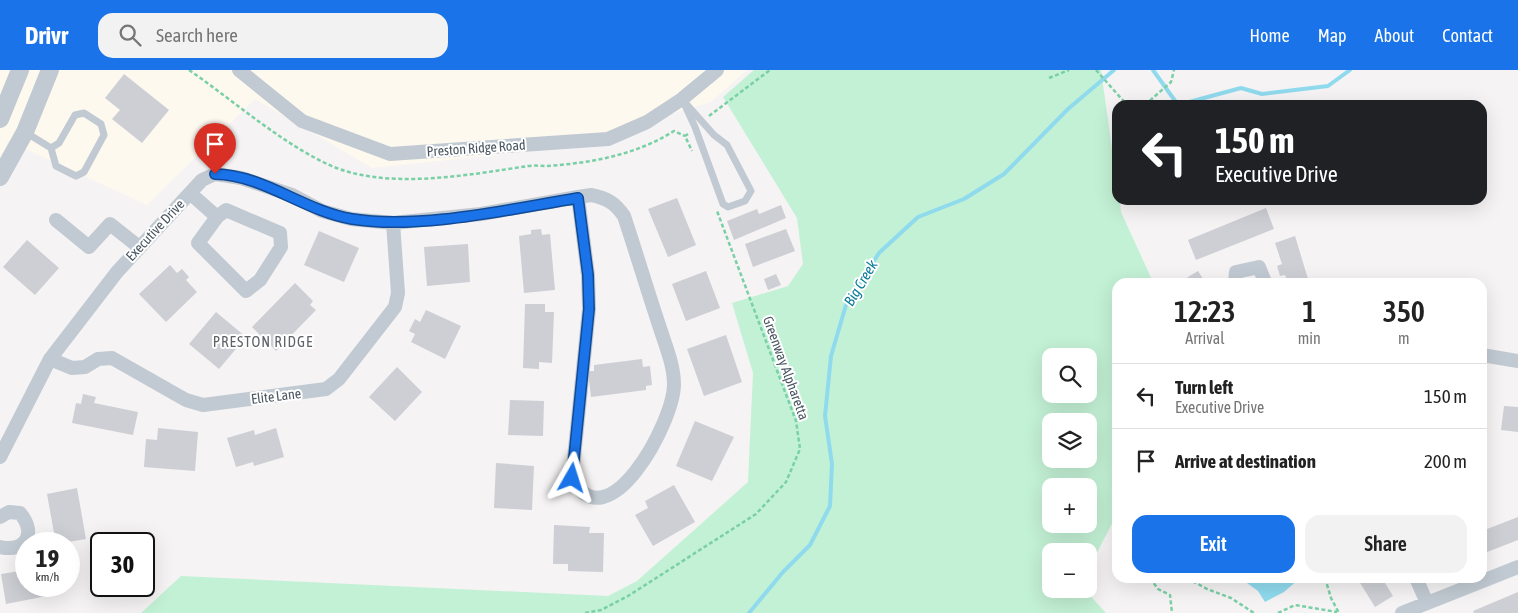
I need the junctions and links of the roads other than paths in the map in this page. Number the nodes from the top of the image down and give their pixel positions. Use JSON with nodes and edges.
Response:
{"nodes":[{"id":1,"x":20,"y":70,"type":"edge"},
{"id":2,"x":50,"y":70,"type":"edge"},
{"id":3,"x":240,"y":70,"type":"edge"},
{"id":4,"x":717,"y":70,"type":"edge"},
{"id":5,"x":682,"y":99,"type":"junction"},
{"id":6,"x":0,"y":119,"type":"edge"},
{"id":7,"x":25,"y":132,"type":"junction"},
{"id":8,"x":50,"y":148,"type":"junction"},
{"id":9,"x":0,"y":176,"type":"edge"},
{"id":10,"x":190,"y":192,"type":"junction"},
{"id":11,"x":578,"y":198,"type":"junction"},
{"id":12,"x":217,"y":217,"type":"junction"},
{"id":13,"x":56,"y":220,"type":"dead end"},
{"id":14,"x":393,"y":223,"type":"junction"},
{"id":15,"x":139,"y":247,"type":"junction"},
{"id":16,"x":1235,"y":278,"type":"edge"},
{"id":17,"x":1263,"y":278,"type":"edge"},
{"id":18,"x":1487,"y":356,"type":"edge"},
{"id":19,"x":50,"y":359,"type":"junction"},
{"id":20,"x":1518,"y":361,"type":"edge"},
{"id":21,"x":0,"y":457,"type":"edge"},
{"id":22,"x":0,"y":517,"type":"edge"},
{"id":23,"x":0,"y":547,"type":"edge"},
{"id":24,"x":1518,"y":567,"type":"edge"},
{"id":25,"x":1487,"y":579,"type":"edge"},
{"id":26,"x":1418,"y":583,"type":"edge"},
{"id":27,"x":1476,"y":583,"type":"edge"},
{"id":28,"x":1427,"y":602,"type":"junction"},
{"id":29,"x":1402,"y":613,"type":"edge"}],
"edges":[{"from":1,"to":6,"type":"street"},
{"from":2,"to":7,"type":"street"},
{"from":3,"to":5,"type":"street","name":"Preston Ridge Road"},
{"from":4,"to":5,"type":"street","name":"Preston Ridge Road"},
{"from":5,"to":5,"type":"lane"},
{"from":7,"to":8,"type":"lane"},
{"from":7,"to":9,"type":"street"},
{"from":8,"to":8,"type":"lane"},
{"from":10,"to":12,"type":"street"},
{"from":10,"to":14,"type":"street","name":"Executive Drive"},
{"from":10,"to":15,"type":"street","name":"Executive Drive"},
{"from":11,"to":11,"type":"street","name":"Executive Drive"},
{"from":11,"to":14,"type":"street","name":"Executive Drive"},
{"from":12,"to":12,"type":"street"},
{"from":13,"to":15,"type":"street"},
{"from":14,"to":19,"type":"street","name":"Elite Lane"},
{"from":15,"to":19,"type":"street","name":"Executive Drive"},
{"from":16,"to":17,"type":"street"},
{"from":18,"to":20,"type":"street"},
{"from":19,"to":21,"type":"street","name":"Executive Drive"},
{"from":22,"to":23,"type":"street"},
{"from":24,"to":25,"type":"street"},
{"from":26,"to":28,"type":"street"},
{"from":27,"to":28,"type":"street"},
{"from":28,"to":29,"type":"street"}]}
